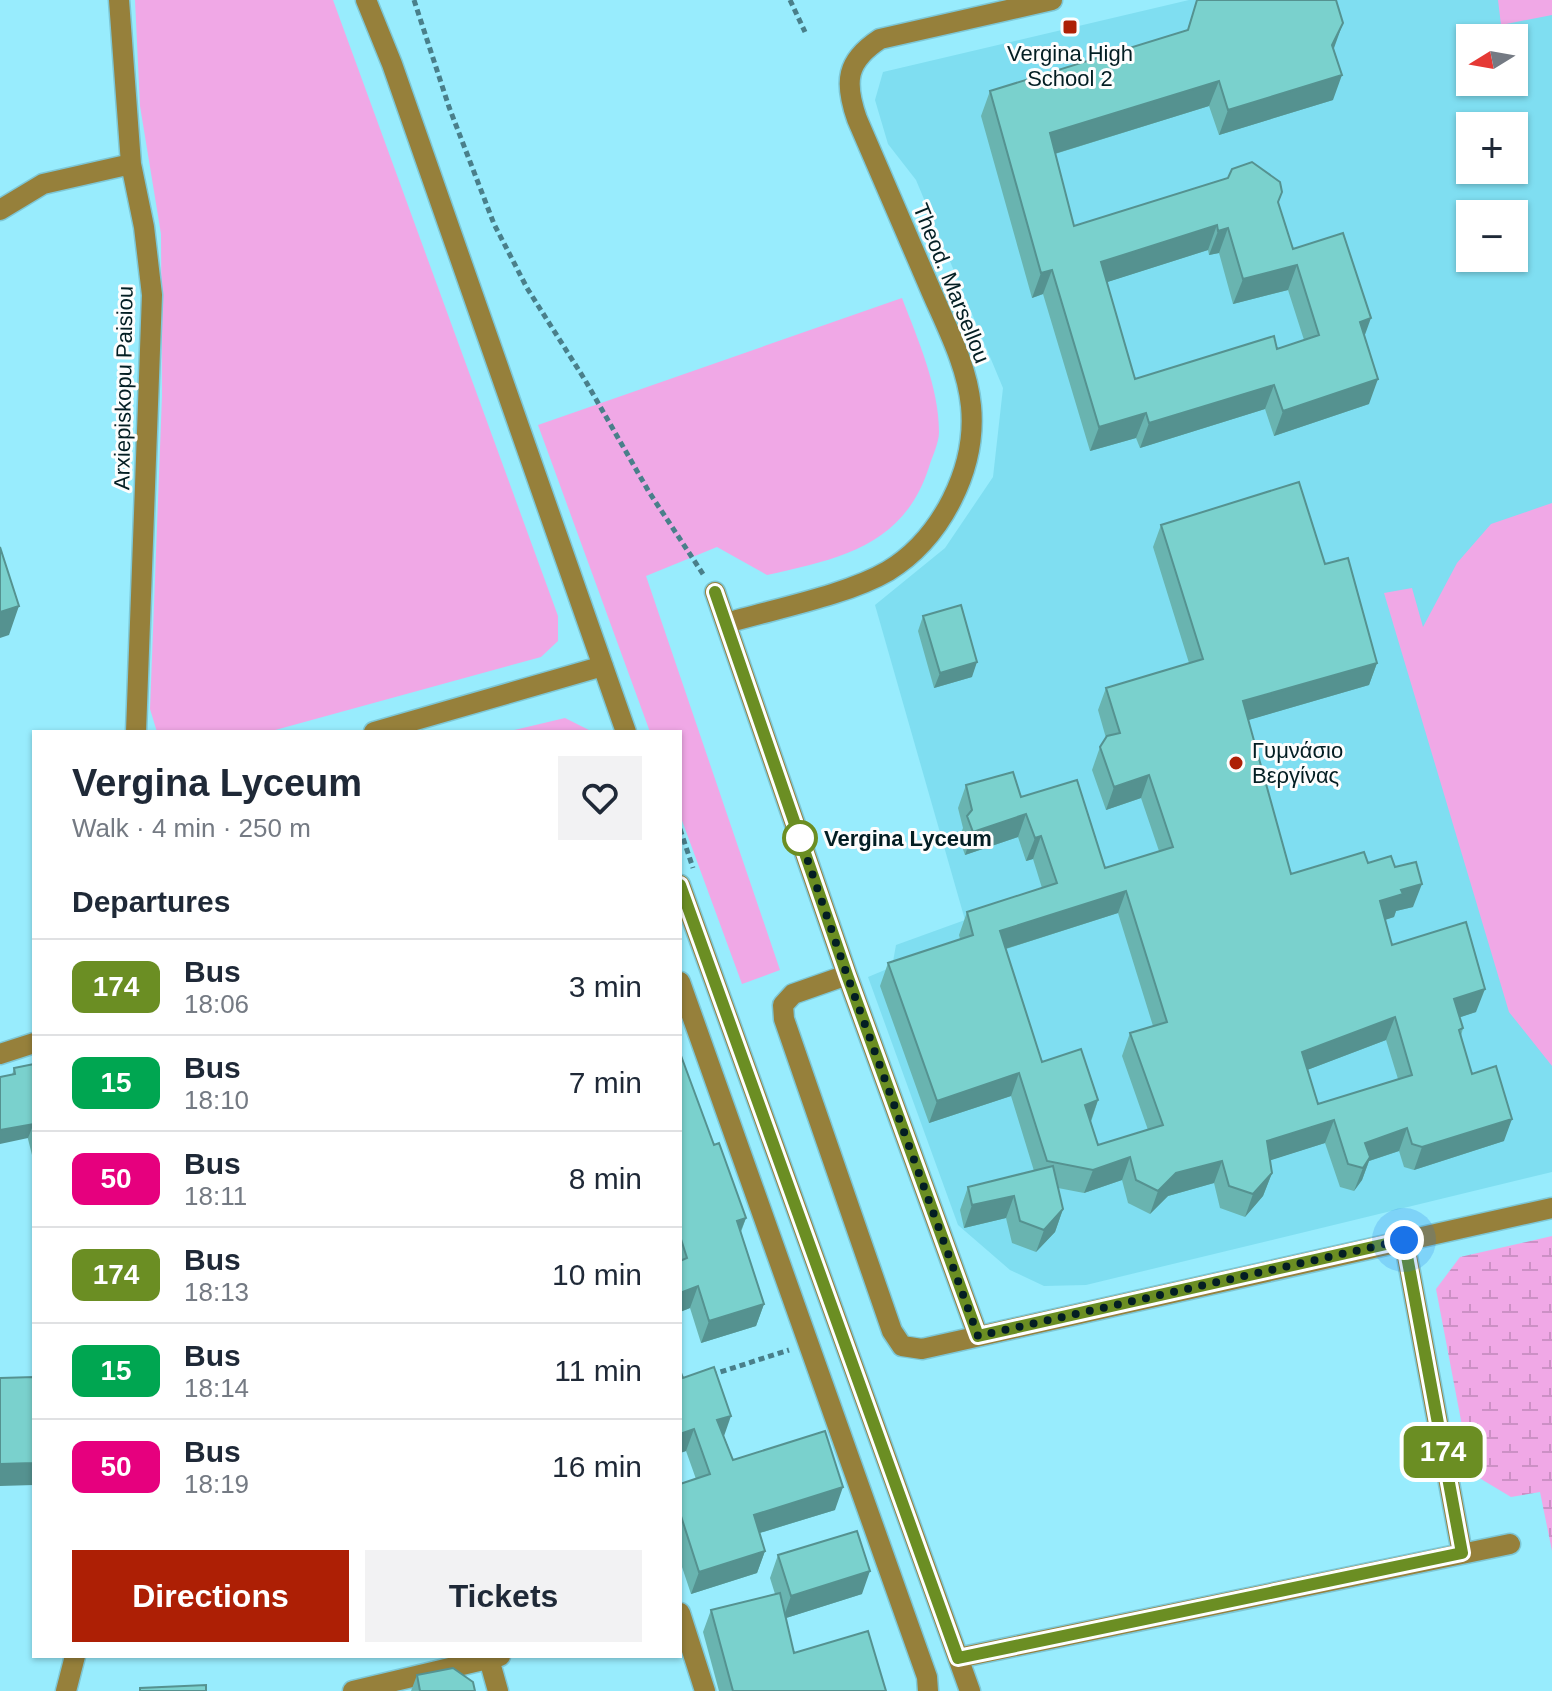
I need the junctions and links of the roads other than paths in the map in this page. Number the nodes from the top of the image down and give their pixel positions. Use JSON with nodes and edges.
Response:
{"nodes":[{"id":1,"x":119,"y":0,"type":"edge"},
{"id":2,"x":366,"y":0,"type":"edge"},
{"id":3,"x":374,"y":0,"type":"edge"},
{"id":4,"x":1052,"y":0,"type":"edge"},
{"id":5,"x":392,"y":64,"type":"junction"},
{"id":6,"x":131,"y":164,"type":"junction"},
{"id":7,"x":0,"y":210,"type":"edge"},
{"id":8,"x":715,"y":592,"type":"road end"},
{"id":9,"x":727,"y":623,"type":"junction"},
{"id":10,"x":603,"y":666,"type":"junction"},
{"id":11,"x":136,"y":730,"type":"edge"},
{"id":12,"x":381,"y":730,"type":"edge"},
{"id":13,"x":625,"y":730,"type":"edge"},
{"id":14,"x":682,"y":891,"type":"edge"},
{"id":15,"x":847,"y":975,"type":"junction"},
{"id":16,"x":682,"y":994,"type":"edge"},
{"id":17,"x":689,"y":1035,"type":"edge"},
{"id":18,"x":32,"y":1044,"type":"edge"},
{"id":19,"x":0,"y":1054,"type":"edge"},
{"id":20,"x":1552,"y":1208,"type":"edge"},
{"id":21,"x":1404,"y":1240,"type":"junction"},
{"id":22,"x":978,"y":1336,"type":"junction"},
{"id":23,"x":1510,"y":1544,"type":"dead end"},
{"id":24,"x":1462,"y":1553,"type":"junction"},
{"id":25,"x":682,"y":1619,"type":"edge"},
{"id":26,"x":74,"y":1658,"type":"edge"},
{"id":27,"x":495,"y":1658,"type":"edge"},
{"id":28,"x":958,"y":1658,"type":"junction"},
{"id":29,"x":66,"y":1691,"type":"edge"},
{"id":30,"x":353,"y":1691,"type":"edge"},
{"id":31,"x":498,"y":1691,"type":"edge"},
{"id":32,"x":705,"y":1691,"type":"edge"},
{"id":33,"x":928,"y":1691,"type":"edge"},
{"id":34,"x":970,"y":1691,"type":"edge"}],
"edges":[{"from":1,"to":6,"type":"street","name":"Arxiepiskopu Paisiou"},
{"from":2,"to":5,"type":"street"},
{"from":3,"to":5,"type":"street"},
{"from":4,"to":9,"type":"street","name":"Theod. Marsellou"},
{"from":5,"to":10,"type":"street"},
{"from":6,"to":7,"type":"street"},
{"from":6,"to":11,"type":"street","name":"Arxiepiskopu Paisiou"},
{"from":8,"to":9,"type":"street"},
{"from":9,"to":15,"type":"street"},
{"from":10,"to":12,"type":"street"},
{"from":10,"to":13,"type":"street"},
{"from":14,"to":28,"type":"street"},
{"from":15,"to":22,"type":"street"},
{"from":15,"to":22,"type":"street"},
{"from":16,"to":17,"type":"street"},
{"from":17,"to":33,"type":"street"},
{"from":18,"to":19,"type":"street"},
{"from":20,"to":21,"type":"street"},
{"from":21,"to":22,"type":"street"},
{"from":21,"to":24,"type":"street"},
{"from":23,"to":24,"type":"street"},
{"from":24,"to":28,"type":"street"},
{"from":25,"to":32,"type":"street"},
{"from":26,"to":29,"type":"street"},
{"from":27,"to":30,"type":"street"},
{"from":27,"to":31,"type":"street"},
{"from":28,"to":34,"type":"street"}]}
